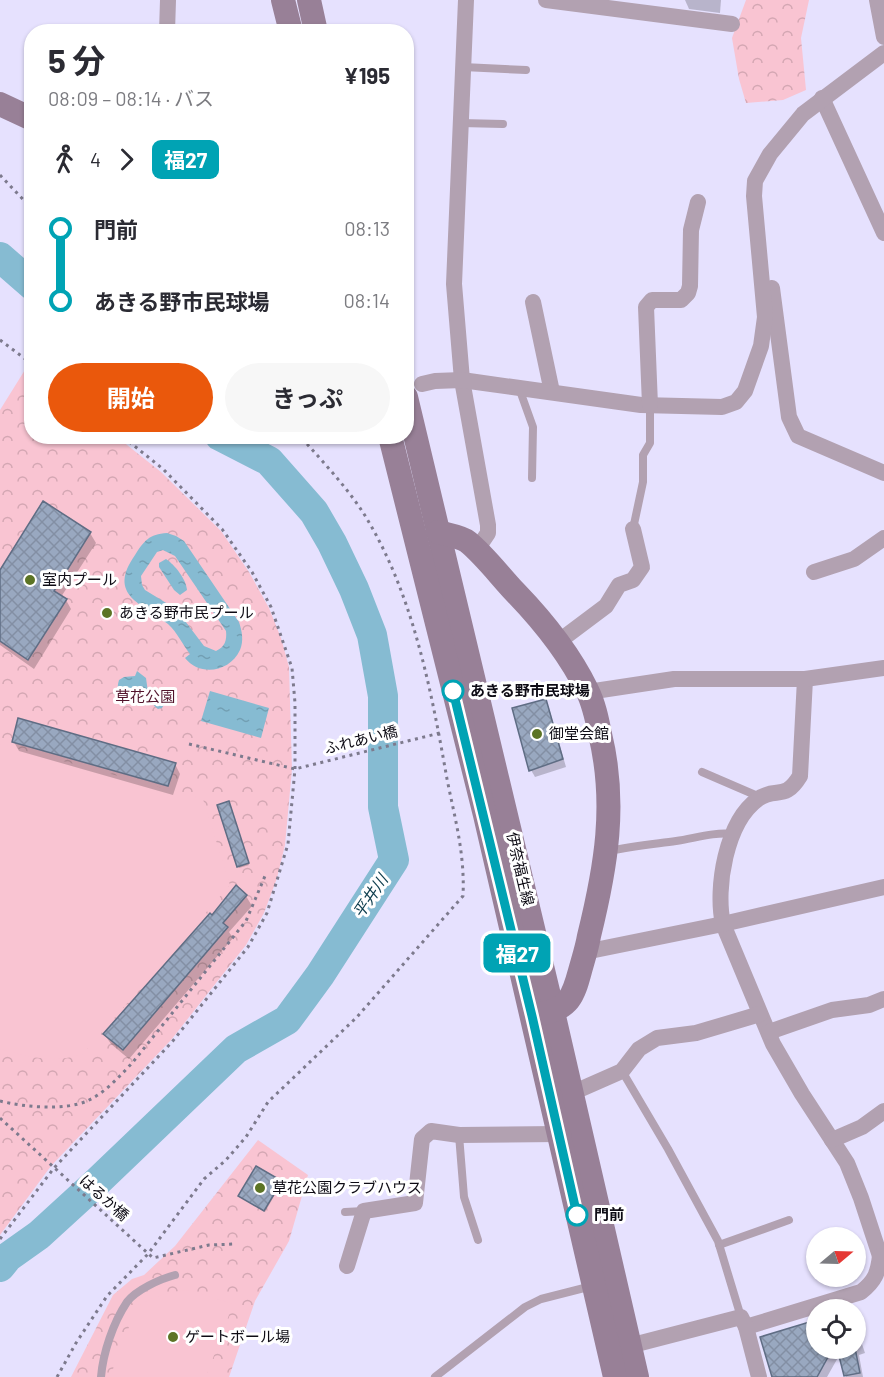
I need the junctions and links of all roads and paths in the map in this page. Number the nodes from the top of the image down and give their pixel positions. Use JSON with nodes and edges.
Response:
{"nodes":[{"id":1,"x":168,"y":0,"type":"edge"},
{"id":2,"x":283,"y":0,"type":"edge"},
{"id":3,"x":309,"y":0,"type":"edge"},
{"id":4,"x":466,"y":0,"type":"edge"},
{"id":5,"x":546,"y":0,"type":"edge"},
{"id":6,"x":878,"y":0,"type":"edge"},
{"id":7,"x":168,"y":24,"type":"edge"},
{"id":8,"x":289,"y":24,"type":"edge"},
{"id":9,"x":314,"y":24,"type":"edge"},
{"id":10,"x":732,"y":24,"type":"dead end"},
{"id":11,"x":884,"y":37,"type":"edge"},
{"id":12,"x":884,"y":53,"type":"edge"},
{"id":13,"x":463,"y":67,"type":"junction"},
{"id":14,"x":526,"y":70,"type":"dead end"},
{"id":15,"x":822,"y":98,"type":"junction"},
{"id":16,"x":0,"y":104,"type":"edge"},
{"id":17,"x":24,"y":115,"type":"edge"},
{"id":18,"x":460,"y":123,"type":"junction"},
{"id":19,"x":503,"y":124,"type":"dead end"},
{"id":20,"x":0,"y":175,"type":"edge"},
{"id":21,"x":24,"y":200,"type":"edge"},
{"id":22,"x":698,"y":202,"type":"dead end"},
{"id":23,"x":884,"y":233,"type":"edge"},
{"id":24,"x":761,"y":267,"type":"junction"},
{"id":25,"x":534,"y":302,"type":"dead end"},
{"id":26,"x":0,"y":340,"type":"edge"},
{"id":27,"x":24,"y":358,"type":"edge"},
{"id":28,"x":462,"y":380,"type":"junction"},
{"id":29,"x":519,"y":387,"type":"junction"},
{"id":30,"x":414,"y":390,"type":"edge"},
{"id":31,"x":552,"y":392,"type":"junction"},
{"id":32,"x":650,"y":405,"type":"junction"},
{"id":33,"x":132,"y":444,"type":"edge"},
{"id":34,"x":307,"y":444,"type":"edge"},
{"id":35,"x":392,"y":444,"type":"edge"},
{"id":36,"x":884,"y":473,"type":"edge"},
{"id":37,"x":532,"y":478,"type":"dead end"},
{"id":38,"x":633,"y":529,"type":"joint"},
{"id":39,"x":438,"y":532,"type":"junction"},
{"id":40,"x":884,"y":538,"type":"edge"},
{"id":41,"x":476,"y":551,"type":"junction"},
{"id":42,"x":814,"y":572,"type":"dead end"},
{"id":43,"x":558,"y":642,"type":"junction"},
{"id":44,"x":884,"y":668,"type":"edge"},
{"id":45,"x":805,"y":679,"type":"junction"},
{"id":46,"x":588,"y":692,"type":"junction"},
{"id":47,"x":440,"y":733,"type":"junction"},
{"id":48,"x":189,"y":744,"type":"dead end"},
{"id":49,"x":295,"y":769,"type":"junction"},
{"id":50,"x":702,"y":772,"type":"dead end"},
{"id":51,"x":760,"y":797,"type":"junction"},
{"id":52,"x":733,"y":834,"type":"junction"},
{"id":53,"x":607,"y":851,"type":"junction"},
{"id":54,"x":265,"y":876,"type":"dead end"},
{"id":55,"x":884,"y":887,"type":"edge"},
{"id":56,"x":723,"y":924,"type":"junction"},
{"id":57,"x":585,"y":952,"type":"junction"},
{"id":58,"x":884,"y":999,"type":"edge"},
{"id":59,"x":543,"y":1014,"type":"junction"},
{"id":60,"x":760,"y":1014,"type":"junction"},
{"id":61,"x":769,"y":1032,"type":"junction"},
{"id":62,"x":622,"y":1071,"type":"junction"},
{"id":63,"x":572,"y":1093,"type":"junction"},
{"id":64,"x":0,"y":1101,"type":"edge"},
{"id":65,"x":884,"y":1111,"type":"edge"},
{"id":66,"x":0,"y":1118,"type":"edge"},
{"id":67,"x":558,"y":1134,"type":"junction"},
{"id":68,"x":459,"y":1135,"type":"junction"},
{"id":69,"x":832,"y":1140,"type":"junction"},
{"id":70,"x":54,"y":1168,"type":"junction"},
{"id":71,"x":364,"y":1211,"type":"junction"},
{"id":72,"x":345,"y":1212,"type":"dead end"},
{"id":73,"x":789,"y":1220,"type":"dead end"},
{"id":74,"x":0,"y":1239,"type":"edge"},
{"id":75,"x":478,"y":1240,"type":"dead end"},
{"id":76,"x":235,"y":1244,"type":"dead end"},
{"id":77,"x":719,"y":1245,"type":"junction"},
{"id":78,"x":148,"y":1254,"type":"junction"},
{"id":79,"x":882,"y":1255,"type":"edge"},
{"id":80,"x":347,"y":1266,"type":"dead end"},
{"id":81,"x":175,"y":1275,"type":"dead end"},
{"id":82,"x":594,"y":1285,"type":"junction"},
{"id":83,"x":744,"y":1322,"type":"junction"},
{"id":84,"x":629,"y":1346,"type":"junction"},
{"id":85,"x":57,"y":1377,"type":"edge"},
{"id":86,"x":101,"y":1377,"type":"edge"},
{"id":87,"x":435,"y":1377,"type":"edge"},
{"id":88,"x":615,"y":1377,"type":"edge"},
{"id":89,"x":637,"y":1377,"type":"edge"},
{"id":90,"x":759,"y":1377,"type":"edge"}],
"edges":[{"from":1,"to":7,"type":"street"},
{"from":2,"to":8,"type":"main road"},
{"from":3,"to":9,"type":"main road"},
{"from":4,"to":13,"type":"street"},
{"from":5,"to":10,"type":"street"},
{"from":6,"to":11,"type":"street"},
{"from":12,"to":15,"type":"street"},
{"from":13,"to":14,"type":"lane"},
{"from":13,"to":18,"type":"street"},
{"from":15,"to":23,"type":"street"},
{"from":15,"to":24,"type":"street"},
{"from":16,"to":17,"type":"main road"},
{"from":18,"to":19,"type":"lane"},
{"from":18,"to":28,"type":"street"},
{"from":20,"to":21,"type":"path"},
{"from":22,"to":32,"type":"street"},
{"from":24,"to":32,"type":"street"},
{"from":24,"to":36,"type":"street"},
{"from":25,"to":31,"type":"street"},
{"from":26,"to":27,"type":"path"},
{"from":28,"to":29,"type":"street"},
{"from":28,"to":30,"type":"street"},
{"from":28,"to":41,"type":"street"},
{"from":29,"to":31,"type":"street"},
{"from":29,"to":37,"type":"lane"},
{"from":30,"to":39,"type":"main road","name":"伊奈福生線"},
{"from":31,"to":32,"type":"street"},
{"from":32,"to":38,"type":"lane"},
{"from":33,"to":49,"type":"path"},
{"from":34,"to":47,"type":"path"},
{"from":35,"to":59,"type":"main road","name":"伊奈福生線"},
{"from":38,"to":43,"type":"street"},
{"from":39,"to":41,"type":"main road"},
{"from":39,"to":59,"type":"main road","name":"伊奈福生線"},
{"from":40,"to":42,"type":"street"},
{"from":41,"to":43,"type":"main road"},
{"from":43,"to":46,"type":"main road"},
{"from":44,"to":45,"type":"street"},
{"from":45,"to":46,"type":"street"},
{"from":45,"to":51,"type":"street"},
{"from":46,"to":53,"type":"main road"},
{"from":47,"to":49,"type":"path","name":"ふれあい橋"},
{"from":47,"to":78,"type":"path"},
{"from":48,"to":49,"type":"path"},
{"from":49,"to":70,"type":"path"},
{"from":50,"to":51,"type":"lane"},
{"from":51,"to":52,"type":"street"},
{"from":52,"to":53,"type":"lane"},
{"from":52,"to":56,"type":"street"},
{"from":53,"to":57,"type":"main road"},
{"from":54,"to":64,"type":"path"},
{"from":55,"to":56,"type":"street"},
{"from":56,"to":57,"type":"street"},
{"from":56,"to":60,"type":"street"},
{"from":57,"to":59,"type":"main road"},
{"from":58,"to":61,"type":"street"},
{"from":59,"to":63,"type":"main road","name":"伊奈福生線"},
{"from":59,"to":67,"type":"main road","name":"伊奈福生線"},
{"from":60,"to":61,"type":"street"},
{"from":60,"to":62,"type":"street"},
{"from":61,"to":69,"type":"street"},
{"from":62,"to":63,"type":"street"},
{"from":62,"to":77,"type":"lane"},
{"from":63,"to":84,"type":"main road","name":"伊奈福生線"},
{"from":65,"to":69,"type":"street"},
{"from":66,"to":70,"type":"path","name":"はるか橋"},
{"from":67,"to":68,"type":"street"},
{"from":67,"to":82,"type":"main road","name":"伊奈福生線"},
{"from":68,"to":71,"type":"street"},
{"from":68,"to":75,"type":"lane"},
{"from":69,"to":79,"type":"street"},
{"from":70,"to":74,"type":"path"},
{"from":70,"to":78,"type":"path","name":"はるか橋"},
{"from":71,"to":72,"type":"lane"},
{"from":71,"to":80,"type":"street"},
{"from":73,"to":77,"type":"lane"},
{"from":76,"to":78,"type":"path"},
{"from":77,"to":83,"type":"lane"},
{"from":78,"to":85,"type":"path"},
{"from":79,"to":83,"type":"street"},
{"from":81,"to":86,"type":"lane"},
{"from":82,"to":87,"type":"lane"},
{"from":82,"to":88,"type":"main road","name":"伊奈福生線"},
{"from":83,"to":84,"type":"street"},
{"from":83,"to":90,"type":"street"},
{"from":84,"to":89,"type":"main road","name":"伊奈福生線"}]}
